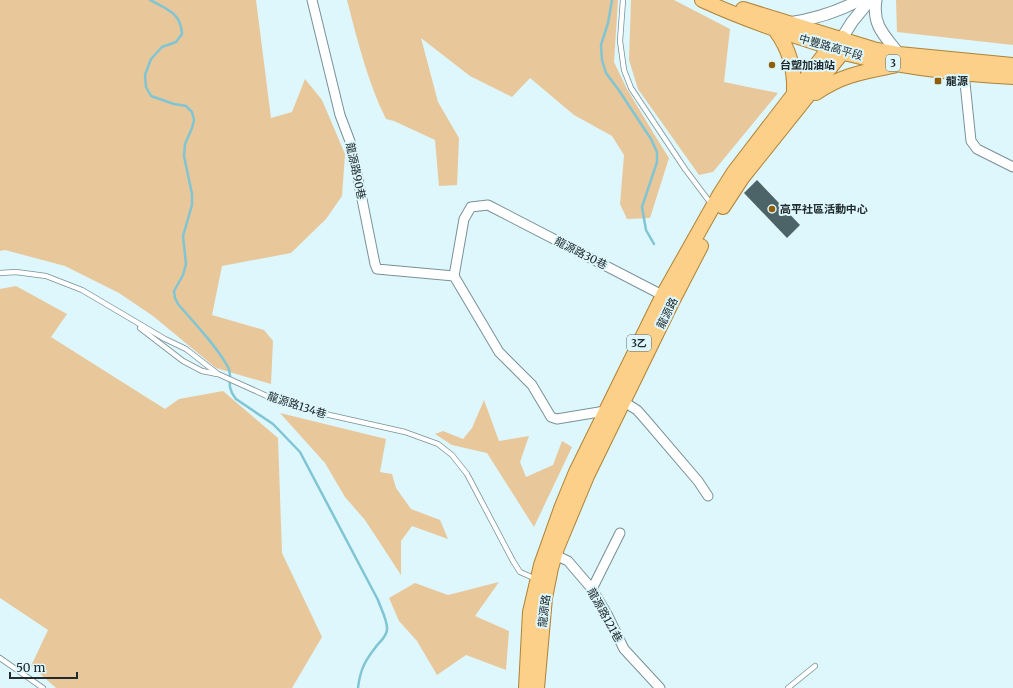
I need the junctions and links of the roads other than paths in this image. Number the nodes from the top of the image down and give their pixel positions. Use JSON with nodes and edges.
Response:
{"nodes":[{"id":1,"x":312,"y":0,"type":"edge"},
{"id":2,"x":624,"y":0,"type":"edge"},
{"id":3,"x":702,"y":0,"type":"edge"},
{"id":4,"x":724,"y":0,"type":"edge"},
{"id":5,"x":860,"y":0,"type":"edge"},
{"id":6,"x":870,"y":0,"type":"edge"},
{"id":7,"x":876,"y":0,"type":"edge"},
{"id":8,"x":788,"y":23,"type":"junction"},
{"id":9,"x":776,"y":31,"type":"junction"},
{"id":10,"x":842,"y":38,"type":"junction"},
{"id":11,"x":836,"y":50,"type":"junction"},
{"id":12,"x":899,"y":59,"type":"junction"},
{"id":13,"x":1013,"y":65,"type":"edge"},
{"id":14,"x":965,"y":67,"type":"junction"},
{"id":15,"x":1013,"y":77,"type":"edge"},
{"id":16,"x":799,"y":97,"type":"junction"},
{"id":17,"x":1013,"y":167,"type":"edge"},
{"id":18,"x":713,"y":206,"type":"junction"},
{"id":19,"x":0,"y":273,"type":"edge"},
{"id":20,"x":454,"y":276,"type":"junction"},
{"id":21,"x":668,"y":298,"type":"junction"},
{"id":22,"x":125,"y":316,"type":"junction"},
{"id":23,"x":220,"y":375,"type":"junction"},
{"id":24,"x":618,"y":398,"type":"junction"},
{"id":25,"x":606,"y":411,"type":"junction"},
{"id":26,"x":708,"y":496,"type":"dead end"},
{"id":27,"x":620,"y":533,"type":"dead end"},
{"id":28,"x":550,"y":552,"type":"junction"},
{"id":29,"x":543,"y":581,"type":"junction"},
{"id":30,"x":592,"y":589,"type":"junction"},
{"id":31,"x":0,"y":658,"type":"edge"},
{"id":32,"x":815,"y":666,"type":"dead end"},
{"id":33,"x":42,"y":688,"type":"edge"},
{"id":34,"x":526,"y":688,"type":"edge"},
{"id":35,"x":537,"y":688,"type":"edge"},
{"id":36,"x":660,"y":688,"type":"edge"},
{"id":37,"x":788,"y":688,"type":"edge"}],
"edges":[{"from":1,"to":20,"type":"street","name":"龍源路90巷"},
{"from":2,"to":18,"type":"lane"},
{"from":3,"to":9,"type":"main road","name":"中豐路高平段","number":"3"},
{"from":4,"to":8,"type":"main road","name":"中豐路高平段","number":"3"},
{"from":5,"to":8,"type":"street"},
{"from":6,"to":10,"type":"street"},
{"from":7,"to":12,"type":"street"},
{"from":8,"to":10,"type":"main road","name":"中豐路高平段","number":"3"},
{"from":9,"to":11,"type":"main road","name":"中豐路高平段","number":"3"},
{"from":9,"to":16,"type":"main road"},
{"from":10,"to":11,"type":"main road","number":"3乙"},
{"from":10,"to":12,"type":"main road","name":"中豐路高平段","number":"3"},
{"from":11,"to":12,"type":"main road","name":"中豐路高平段","number":"3"},
{"from":11,"to":16,"type":"main road","number":"3乙"},
{"from":12,"to":14,"type":"main road","name":"中豐路高平段","number":"3"},
{"from":12,"to":16,"type":"main road"},
{"from":13,"to":14,"type":"main road","name":"中豐路高平段","number":"3"},
{"from":14,"to":15,"type":"main road","name":"中豐路高平段","number":"3"},
{"from":14,"to":17,"type":"street"},
{"from":16,"to":18,"type":"main road","number":"3乙"},
{"from":16,"to":21,"type":"main road","name":"龍源路","number":"3乙"},
{"from":18,"to":21,"type":"main road","number":"3乙"},
{"from":19,"to":22,"type":"lane","name":"龍源路134巷"},
{"from":20,"to":21,"type":"street","name":"龍源路30巷"},
{"from":20,"to":25,"type":"street"},
{"from":21,"to":24,"type":"main road","number":"3乙"},
{"from":22,"to":23,"type":"lane","name":"龍源路134巷"},
{"from":22,"to":23,"type":"lane"},
{"from":23,"to":29,"type":"lane","name":"龍源路134巷"},
{"from":24,"to":25,"type":"main road","number":"3乙"},
{"from":24,"to":26,"type":"street"},
{"from":24,"to":28,"type":"main road","number":"3乙"},
{"from":25,"to":28,"type":"main road","number":"3乙"},
{"from":27,"to":30,"type":"street"},
{"from":28,"to":29,"type":"main road","number":"3乙"},
{"from":28,"to":30,"type":"street","name":"龍源路121巷"},
{"from":29,"to":34,"type":"main road","number":"3乙"},
{"from":29,"to":35,"type":"main road","name":"龍源路","number":"3乙"},
{"from":30,"to":36,"type":"street","name":"龍源路121巷"},
{"from":31,"to":33,"type":"lane"},
{"from":32,"to":37,"type":"lane"}]}
